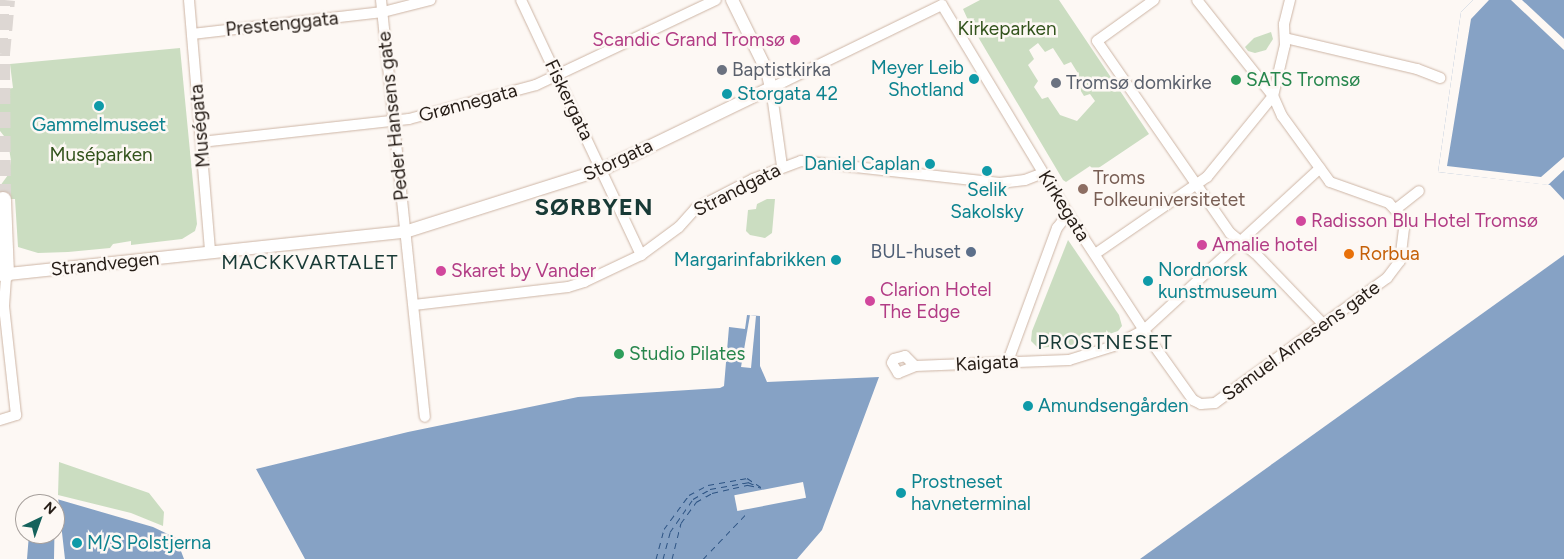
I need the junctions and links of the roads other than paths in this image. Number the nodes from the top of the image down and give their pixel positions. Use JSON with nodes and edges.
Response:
{"nodes":[{"id":1,"x":189,"y":0,"type":"edge"},
{"id":2,"x":381,"y":0,"type":"edge"},
{"id":3,"x":430,"y":0,"type":"edge"},
{"id":4,"x":521,"y":0,"type":"edge"},
{"id":5,"x":716,"y":0,"type":"edge"},
{"id":6,"x":732,"y":0,"type":"edge"},
{"id":7,"x":1154,"y":0,"type":"edge"},
{"id":8,"x":1197,"y":0,"type":"edge"},
{"id":9,"x":1290,"y":0,"type":"edge"},
{"id":10,"x":944,"y":7,"type":"joint"},
{"id":11,"x":383,"y":12,"type":"junction"},
{"id":12,"x":192,"y":34,"type":"junction"},
{"id":13,"x":1285,"y":38,"type":"junction"},
{"id":14,"x":558,"y":76,"type":"junction"},
{"id":15,"x":1440,"y":78,"type":"dead end"},
{"id":16,"x":771,"y":88,"type":"junction"},
{"id":17,"x":1273,"y":96,"type":"junction"},
{"id":18,"x":394,"y":119,"type":"junction"},
{"id":19,"x":201,"y":142,"type":"junction"},
{"id":20,"x":782,"y":166,"type":"junction"},
{"id":21,"x":1320,"y":168,"type":"junction"},
{"id":22,"x":601,"y":170,"type":"junction"},
{"id":23,"x":1043,"y":173,"type":"junction"},
{"id":24,"x":1196,"y":185,"type":"junction"},
{"id":25,"x":1419,"y":191,"type":"dead end"},
{"id":26,"x":3,"y":200,"type":"dead end"},
{"id":27,"x":1396,"y":209,"type":"junction"},
{"id":28,"x":1068,"y":214,"type":"junction"},
{"id":29,"x":405,"y":232,"type":"junction"},
{"id":30,"x":1239,"y":241,"type":"junction"},
{"id":31,"x":210,"y":252,"type":"junction"},
{"id":32,"x":1095,"y":254,"type":"junction"},
{"id":33,"x":641,"y":255,"type":"junction"},
{"id":34,"x":3,"y":274,"type":"edge"},
{"id":35,"x":414,"y":304,"type":"junction"},
{"id":36,"x":1324,"y":325,"type":"junction"},
{"id":37,"x":1144,"y":330,"type":"junction"},
{"id":38,"x":1008,"y":361,"type":"junction"},
{"id":39,"x":915,"y":366,"type":"dead end"},
{"id":40,"x":1194,"y":400,"type":"joint"},
{"id":41,"x":425,"y":417,"type":"dead end"},
{"id":42,"x":0,"y":420,"type":"edge"}],
"edges":[{"from":1,"to":12,"type":"street","name":"Muségata"},
{"from":2,"to":11,"type":"street","name":"Peder Hansens gate"},
{"from":3,"to":11,"type":"street","name":"Prestenggata"},
{"from":4,"to":14,"type":"street","name":"Fiskergata"},
{"from":5,"to":14,"type":"street","name":"Grønnegata"},
{"from":6,"to":16,"type":"street"},
{"from":7,"to":24,"type":"street"},
{"from":8,"to":17,"type":"street"},
{"from":9,"to":13,"type":"street"},
{"from":10,"to":16,"type":"street","name":"Storgata"},
{"from":10,"to":23,"type":"street","name":"Kirkegata"},
{"from":11,"to":12,"type":"street","name":"Prestenggata"},
{"from":11,"to":18,"type":"street","name":"Peder Hansens gate"},
{"from":12,"to":19,"type":"street","name":"Muségata"},
{"from":13,"to":15,"type":"street"},
{"from":13,"to":17,"type":"street"},
{"from":14,"to":18,"type":"street","name":"Grønnegata"},
{"from":14,"to":22,"type":"street","name":"Fiskergata"},
{"from":16,"to":20,"type":"street"},
{"from":16,"to":22,"type":"street","name":"Storgata"},
{"from":17,"to":21,"type":"street"},
{"from":17,"to":24,"type":"street"},
{"from":18,"to":19,"type":"street","name":"Grønnegata"},
{"from":18,"to":29,"type":"street","name":"Peder Hansens gate"},
{"from":19,"to":31,"type":"street","name":"Muségata"},
{"from":20,"to":23,"type":"street","name":"Strandgata"},
{"from":20,"to":33,"type":"street","name":"Strandgata"},
{"from":21,"to":27,"type":"street"},
{"from":21,"to":30,"type":"street","name":"Kaigata"},
{"from":22,"to":29,"type":"street","name":"Storgata"},
{"from":22,"to":33,"type":"street","name":"Fiskergata"},
{"from":23,"to":28,"type":"street","name":"Kirkegata"},
{"from":24,"to":30,"type":"street"},
{"from":24,"to":32,"type":"street"},
{"from":25,"to":27,"type":"street"},
{"from":26,"to":34,"type":"main road"},
{"from":27,"to":36,"type":"street","name":"Samuel Arnesens gate"},
{"from":28,"to":32,"type":"street","name":"Kirkegata"},
{"from":28,"to":38,"type":"street"},
{"from":29,"to":31,"type":"street","name":"Storgata"},
{"from":29,"to":35,"type":"street","name":"Peder Hansens gate"},
{"from":30,"to":36,"type":"street"},
{"from":30,"to":37,"type":"street","name":"Kaigata"},
{"from":31,"to":34,"type":"street","name":"Strandvegen"},
{"from":32,"to":37,"type":"street","name":"Kirkegata"},
{"from":33,"to":35,"type":"street","name":"Strandgata"},
{"from":34,"to":42,"type":"street"},
{"from":35,"to":41,"type":"street"},
{"from":36,"to":40,"type":"street","name":"Samuel Arnesens gate"},
{"from":37,"to":38,"type":"street","name":"Kaigata"},
{"from":37,"to":40,"type":"street","name":"Kirkegata"},
{"from":38,"to":39,"type":"street","name":"Kaigata"}]}
